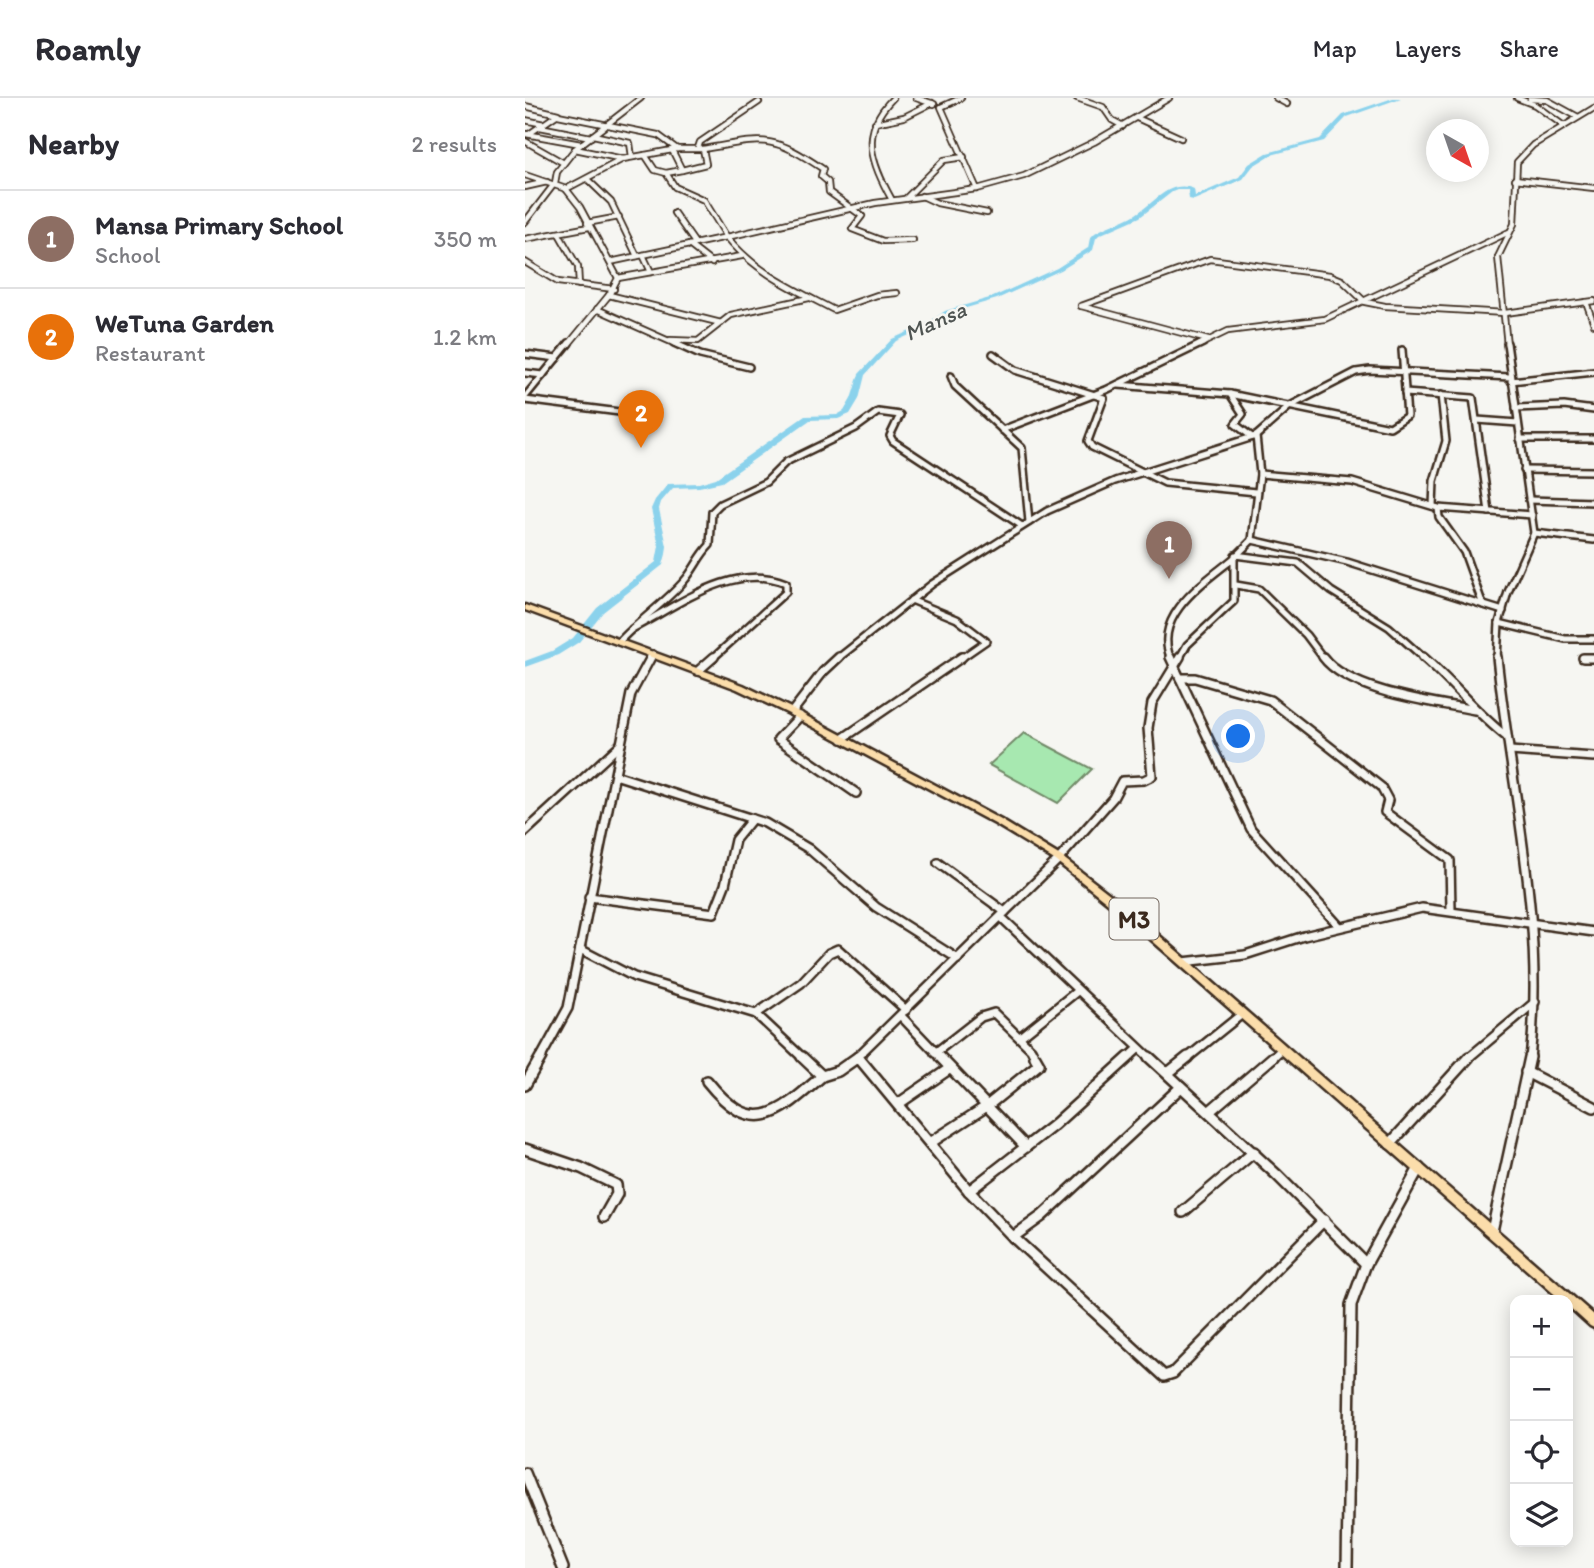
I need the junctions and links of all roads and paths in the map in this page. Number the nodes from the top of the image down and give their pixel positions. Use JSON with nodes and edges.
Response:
{"nodes":[{"id":1,"x":641,"y":98,"type":"edge"},
{"id":2,"x":893,"y":98,"type":"edge"},
{"id":3,"x":916,"y":98,"type":"edge"},
{"id":4,"x":961,"y":98,"type":"edge"},
{"id":5,"x":1080,"y":98,"type":"edge"},
{"id":6,"x":1169,"y":98,"type":"edge"},
{"id":7,"x":1276,"y":98,"type":"edge"},
{"id":8,"x":1517,"y":98,"type":"edge"},
{"id":9,"x":1530,"y":98,"type":"edge"},
{"id":10,"x":759,"y":102,"type":"dead end"},
{"id":11,"x":932,"y":103,"type":"junction"},
{"id":12,"x":1287,"y":104,"type":"dead end"},
{"id":13,"x":1535,"y":105,"type":"junction"},
{"id":14,"x":525,"y":106,"type":"edge"},
{"id":15,"x":941,"y":107,"type":"junction"},
{"id":16,"x":1594,"y":108,"type":"edge"},
{"id":17,"x":558,"y":116,"type":"junction"},
{"id":18,"x":1578,"y":117,"type":"junction"},
{"id":19,"x":1137,"y":118,"type":"junction"},
{"id":20,"x":525,"y":120,"type":"edge"},
{"id":21,"x":875,"y":123,"type":"junction"},
{"id":22,"x":542,"y":125,"type":"junction"},
{"id":23,"x":607,"y":125,"type":"junction"},
{"id":24,"x":1123,"y":126,"type":"junction"},
{"id":25,"x":1564,"y":126,"type":"junction"},
{"id":26,"x":527,"y":134,"type":"edge"},
{"id":27,"x":592,"y":136,"type":"junction"},
{"id":28,"x":1181,"y":138,"type":"dead end"},
{"id":29,"x":525,"y":141,"type":"edge"},
{"id":30,"x":581,"y":144,"type":"junction"},
{"id":31,"x":700,"y":148,"type":"junction"},
{"id":32,"x":575,"y":149,"type":"junction"},
{"id":33,"x":674,"y":149,"type":"junction"},
{"id":34,"x":645,"y":155,"type":"junction"},
{"id":35,"x":632,"y":157,"type":"junction"},
{"id":36,"x":964,"y":157,"type":"junction"},
{"id":37,"x":623,"y":159,"type":"junction"},
{"id":38,"x":562,"y":162,"type":"junction"},
{"id":39,"x":682,"y":170,"type":"junction"},
{"id":40,"x":666,"y":173,"type":"junction"},
{"id":41,"x":525,"y":175,"type":"edge"},
{"id":42,"x":587,"y":179,"type":"junction"},
{"id":43,"x":1515,"y":179,"type":"junction"},
{"id":44,"x":548,"y":182,"type":"junction"},
{"id":45,"x":555,"y":183,"type":"junction"},
{"id":46,"x":525,"y":187,"type":"edge"},
{"id":47,"x":1594,"y":188,"type":"edge"},
{"id":48,"x":566,"y":189,"type":"junction"},
{"id":49,"x":977,"y":189,"type":"junction"},
{"id":50,"x":922,"y":196,"type":"junction"},
{"id":51,"x":906,"y":198,"type":"junction"},
{"id":52,"x":892,"y":200,"type":"junction"},
{"id":53,"x":849,"y":209,"type":"junction"},
{"id":54,"x":674,"y":213,"type":"dead end"},
{"id":55,"x":987,"y":213,"type":"dead end"},
{"id":56,"x":619,"y":217,"type":"junction"},
{"id":57,"x":525,"y":222,"type":"edge"},
{"id":58,"x":588,"y":225,"type":"junction"},
{"id":59,"x":1510,"y":232,"type":"junction"},
{"id":60,"x":559,"y":234,"type":"junction"},
{"id":61,"x":727,"y":237,"type":"junction"},
{"id":62,"x":525,"y":239,"type":"edge"},
{"id":63,"x":913,"y":240,"type":"dead end"},
{"id":64,"x":692,"y":244,"type":"junction"},
{"id":65,"x":640,"y":255,"type":"junction"},
{"id":66,"x":742,"y":256,"type":"junction"},
{"id":67,"x":525,"y":262,"type":"edge"},
{"id":68,"x":610,"y":262,"type":"junction"},
{"id":69,"x":712,"y":263,"type":"junction"},
{"id":70,"x":651,"y":272,"type":"junction"},
{"id":71,"x":618,"y":278,"type":"junction"},
{"id":72,"x":579,"y":285,"type":"junction"},
{"id":73,"x":614,"y":289,"type":"junction"},
{"id":74,"x":897,"y":293,"type":"dead end"},
{"id":75,"x":608,"y":295,"type":"junction"},
{"id":76,"x":809,"y":298,"type":"junction"},
{"id":77,"x":1594,"y":301,"type":"edge"},
{"id":78,"x":1365,"y":302,"type":"junction"},
{"id":79,"x":1586,"y":302,"type":"junction"},
{"id":80,"x":597,"y":309,"type":"junction"},
{"id":81,"x":1505,"y":313,"type":"junction"},
{"id":82,"x":721,"y":323,"type":"junction"},
{"id":83,"x":1594,"y":324,"type":"edge"},
{"id":84,"x":665,"y":340,"type":"junction"},
{"id":85,"x":1208,"y":340,"type":"junction"},
{"id":86,"x":1402,"y":350,"type":"dead end"},
{"id":87,"x":525,"y":354,"type":"edge"},
{"id":88,"x":993,"y":354,"type":"dead end"},
{"id":89,"x":557,"y":358,"type":"junction"},
{"id":90,"x":749,"y":368,"type":"dead end"},
{"id":91,"x":1404,"y":372,"type":"junction"},
{"id":92,"x":1594,"y":372,"type":"edge"},
{"id":93,"x":525,"y":373,"type":"edge"},
{"id":94,"x":543,"y":375,"type":"junction"},
{"id":95,"x":951,"y":376,"type":"dead end"},
{"id":96,"x":1511,"y":379,"type":"junction"},
{"id":97,"x":1117,"y":384,"type":"junction"},
{"id":98,"x":1405,"y":393,"type":"junction"},
{"id":99,"x":1096,"y":394,"type":"junction"},
{"id":100,"x":1230,"y":394,"type":"junction"},
{"id":101,"x":1441,"y":395,"type":"junction"},
{"id":102,"x":525,"y":399,"type":"edge"},
{"id":103,"x":1290,"y":406,"type":"junction"},
{"id":104,"x":1516,"y":408,"type":"junction"},
{"id":105,"x":1594,"y":410,"type":"edge"},
{"id":106,"x":1477,"y":421,"type":"junction"},
{"id":107,"x":1518,"y":424,"type":"junction"},
{"id":108,"x":645,"y":430,"type":"dead end"},
{"id":109,"x":1002,"y":430,"type":"junction"},
{"id":110,"x":1254,"y":436,"type":"junction"},
{"id":111,"x":1520,"y":439,"type":"junction"},
{"id":112,"x":1594,"y":439,"type":"edge"},
{"id":113,"x":1524,"y":470,"type":"junction"},
{"id":114,"x":1594,"y":471,"type":"edge"},
{"id":115,"x":1145,"y":473,"type":"junction"},
{"id":116,"x":1260,"y":474,"type":"junction"},
{"id":117,"x":1256,"y":492,"type":"junction"},
{"id":118,"x":1529,"y":500,"type":"junction"},
{"id":119,"x":1594,"y":502,"type":"edge"},
{"id":120,"x":1436,"y":507,"type":"junction"},
{"id":121,"x":1489,"y":512,"type":"junction"},
{"id":122,"x":1532,"y":515,"type":"junction"},
{"id":123,"x":1029,"y":522,"type":"junction"},
{"id":124,"x":1022,"y":526,"type":"junction"},
{"id":125,"x":1534,"y":533,"type":"junction"},
{"id":126,"x":1252,"y":540,"type":"junction"},
{"id":127,"x":1594,"y":540,"type":"edge"},
{"id":128,"x":1234,"y":556,"type":"junction"},
{"id":129,"x":1236,"y":585,"type":"junction"},
{"id":130,"x":911,"y":600,"type":"junction"},
{"id":131,"x":1483,"y":605,"type":"junction"},
{"id":132,"x":525,"y":607,"type":"edge"},
{"id":133,"x":1503,"y":611,"type":"junction"},
{"id":134,"x":1499,"y":623,"type":"junction"},
{"id":135,"x":629,"y":631,"type":"junction"},
{"id":136,"x":1594,"y":639,"type":"edge"},
{"id":137,"x":619,"y":642,"type":"junction"},
{"id":138,"x":653,"y":654,"type":"junction"},
{"id":139,"x":1583,"y":658,"type":"dead end"},
{"id":140,"x":1594,"y":658,"type":"edge"},
{"id":141,"x":1173,"y":664,"type":"junction"},
{"id":142,"x":698,"y":671,"type":"junction"},
{"id":143,"x":1179,"y":678,"type":"junction"},
{"id":144,"x":1476,"y":710,"type":"junction"},
{"id":145,"x":796,"y":714,"type":"junction"},
{"id":146,"x":1507,"y":737,"type":"junction"},
{"id":147,"x":842,"y":739,"type":"junction"},
{"id":148,"x":621,"y":743,"type":"junction"},
{"id":149,"x":1510,"y":751,"type":"junction"},
{"id":150,"x":1594,"y":757,"type":"edge"},
{"id":151,"x":615,"y":775,"type":"junction"},
{"id":152,"x":856,"y":793,"type":"dead end"},
{"id":153,"x":752,"y":819,"type":"junction"},
{"id":154,"x":525,"y":832,"type":"edge"},
{"id":155,"x":1059,"y":859,"type":"junction"},
{"id":156,"x":938,"y":863,"type":"dead end"},
{"id":157,"x":589,"y":897,"type":"junction"},
{"id":158,"x":1451,"y":910,"type":"junction"},
{"id":159,"x":1003,"y":914,"type":"junction"},
{"id":160,"x":1531,"y":924,"type":"junction"},
{"id":161,"x":1340,"y":927,"type":"junction"},
{"id":162,"x":1594,"y":932,"type":"edge"},
{"id":163,"x":580,"y":949,"type":"junction"},
{"id":164,"x":958,"y":959,"type":"junction"},
{"id":165,"x":1183,"y":962,"type":"junction"},
{"id":166,"x":1076,"y":992,"type":"junction"},
{"id":167,"x":1535,"y":1002,"type":"junction"},
{"id":168,"x":903,"y":1013,"type":"junction"},
{"id":169,"x":756,"y":1014,"type":"junction"},
{"id":170,"x":1242,"y":1014,"type":"junction"},
{"id":171,"x":1020,"y":1037,"type":"junction"},
{"id":172,"x":1138,"y":1049,"type":"junction"},
{"id":173,"x":1282,"y":1049,"type":"junction"},
{"id":174,"x":935,"y":1053,"type":"junction"},
{"id":175,"x":858,"y":1057,"type":"junction"},
{"id":176,"x":949,"y":1069,"type":"junction"},
{"id":177,"x":1526,"y":1072,"type":"junction"},
{"id":178,"x":1168,"y":1073,"type":"junction"},
{"id":179,"x":822,"y":1076,"type":"junction"},
{"id":180,"x":707,"y":1081,"type":"dead end"},
{"id":181,"x":525,"y":1085,"type":"edge"},
{"id":182,"x":1181,"y":1087,"type":"junction"},
{"id":183,"x":898,"y":1104,"type":"junction"},
{"id":184,"x":987,"y":1106,"type":"junction"},
{"id":185,"x":1594,"y":1107,"type":"edge"},
{"id":186,"x":1210,"y":1111,"type":"junction"},
{"id":187,"x":930,"y":1143,"type":"junction"},
{"id":188,"x":1390,"y":1144,"type":"junction"},
{"id":189,"x":1026,"y":1147,"type":"junction"},
{"id":190,"x":525,"y":1149,"type":"edge"},
{"id":191,"x":1254,"y":1152,"type":"junction"},
{"id":192,"x":1419,"y":1168,"type":"junction"},
{"id":193,"x":969,"y":1191,"type":"junction"},
{"id":194,"x":1183,"y":1212,"type":"dead end"},
{"id":195,"x":604,"y":1217,"type":"dead end"},
{"id":196,"x":1324,"y":1220,"type":"junction"},
{"id":197,"x":1492,"y":1231,"type":"junction"},
{"id":198,"x":1013,"y":1237,"type":"junction"},
{"id":199,"x":1366,"y":1264,"type":"junction"},
{"id":200,"x":1594,"y":1322,"type":"edge"},
{"id":201,"x":525,"y":1473,"type":"edge"},
{"id":202,"x":563,"y":1568,"type":"edge"},
{"id":203,"x":1347,"y":1568,"type":"edge"}],
"edges":[{"from":1,"to":23,"type":"street"},
{"from":2,"to":21,"type":"street"},
{"from":3,"to":11,"type":"street"},
{"from":4,"to":15,"type":"street"},
{"from":5,"to":24,"type":"street"},
{"from":6,"to":19,"type":"street"},
{"from":7,"to":12,"type":"street"},
{"from":8,"to":13,"type":"street"},
{"from":9,"to":13,"type":"street"},
{"from":9,"to":18,"type":"street"},
{"from":10,"to":31,"type":"street"},
{"from":11,"to":15,"type":"street"},
{"from":11,"to":21,"type":"street"},
{"from":13,"to":25,"type":"street"},
{"from":14,"to":17,"type":"street"},
{"from":15,"to":36,"type":"street"},
{"from":16,"to":18,"type":"street"},
{"from":17,"to":22,"type":"street"},
{"from":17,"to":23,"type":"street"},
{"from":18,"to":25,"type":"street"},
{"from":19,"to":24,"type":"street"},
{"from":19,"to":28,"type":"street"},
{"from":20,"to":22,"type":"street"},
{"from":21,"to":52,"type":"street"},
{"from":22,"to":26,"type":"street"},
{"from":22,"to":27,"type":"street"},
{"from":23,"to":27,"type":"street"},
{"from":23,"to":33,"type":"street"},
{"from":24,"to":49,"type":"street"},
{"from":25,"to":43,"type":"street"},
{"from":26,"to":30,"type":"street"},
{"from":27,"to":30,"type":"street"},
{"from":27,"to":35,"type":"street"},
{"from":29,"to":38,"type":"street"},
{"from":30,"to":32,"type":"street"},
{"from":31,"to":33,"type":"street"},
{"from":31,"to":39,"type":"street"},
{"from":31,"to":53,"type":"street"},
{"from":32,"to":37,"type":"street"},
{"from":32,"to":38,"type":"street"},
{"from":33,"to":34,"type":"street"},
{"from":33,"to":39,"type":"street"},
{"from":34,"to":35,"type":"street"},
{"from":34,"to":40,"type":"street"},
{"from":35,"to":37,"type":"street"},
{"from":36,"to":49,"type":"street"},
{"from":36,"to":51,"type":"street"},
{"from":37,"to":42,"type":"street"},
{"from":38,"to":45,"type":"street"},
{"from":39,"to":40,"type":"street"},
{"from":40,"to":61,"type":"street"},
{"from":41,"to":44,"type":"street"},
{"from":42,"to":48,"type":"street"},
{"from":42,"to":56,"type":"street"},
{"from":43,"to":47,"type":"street"},
{"from":43,"to":59,"type":"street"},
{"from":44,"to":45,"type":"street"},
{"from":44,"to":46,"type":"street"},
{"from":45,"to":48,"type":"street"},
{"from":45,"to":57,"type":"street"},
{"from":48,"to":58,"type":"street"},
{"from":49,"to":50,"type":"street"},
{"from":50,"to":51,"type":"street"},
{"from":50,"to":55,"type":"street"},
{"from":51,"to":52,"type":"street"},
{"from":52,"to":53,"type":"street"},
{"from":53,"to":61,"type":"street"},
{"from":53,"to":63,"type":"street"},
{"from":54,"to":64,"type":"street"},
{"from":56,"to":58,"type":"street"},
{"from":56,"to":65,"type":"street"},
{"from":58,"to":60,"type":"street"},
{"from":58,"to":68,"type":"street"},
{"from":59,"to":78,"type":"street"},
{"from":59,"to":81,"type":"street"},
{"from":60,"to":62,"type":"street"},
{"from":60,"to":72,"type":"street"},
{"from":61,"to":64,"type":"street"},
{"from":61,"to":66,"type":"street"},
{"from":64,"to":65,"type":"street"},
{"from":64,"to":69,"type":"street"},
{"from":65,"to":68,"type":"street"},
{"from":65,"to":70,"type":"street"},
{"from":66,"to":69,"type":"street"},
{"from":66,"to":76,"type":"street"},
{"from":67,"to":72,"type":"street"},
{"from":68,"to":71,"type":"street"},
{"from":69,"to":70,"type":"street"},
{"from":70,"to":71,"type":"street"},
{"from":71,"to":73,"type":"street"},
{"from":72,"to":73,"type":"street"},
{"from":73,"to":75,"type":"street"},
{"from":74,"to":76,"type":"street"},
{"from":75,"to":80,"type":"street"},
{"from":75,"to":82,"type":"street"},
{"from":76,"to":82,"type":"street"},
{"from":77,"to":79,"type":"street"},
{"from":78,"to":81,"type":"street"},
{"from":78,"to":85,"type":"street"},
{"from":78,"to":85,"type":"street"},
{"from":79,"to":81,"type":"street"},
{"from":79,"to":83,"type":"street"},
{"from":80,"to":84,"type":"street"},
{"from":80,"to":89,"type":"street"},
{"from":81,"to":96,"type":"street"},
{"from":82,"to":84,"type":"street"},
{"from":84,"to":90,"type":"street"},
{"from":85,"to":97,"type":"street"},
{"from":86,"to":91,"type":"street"},
{"from":87,"to":89,"type":"street"},
{"from":88,"to":99,"type":"street"},
{"from":89,"to":94,"type":"street"},
{"from":91,"to":96,"type":"street"},
{"from":91,"to":98,"type":"street"},
{"from":91,"to":103,"type":"street"},
{"from":92,"to":96,"type":"street"},
{"from":93,"to":94,"type":"street"},
{"from":94,"to":102,"type":"street"},
{"from":95,"to":109,"type":"street"},
{"from":96,"to":104,"type":"street"},
{"from":97,"to":99,"type":"street"},
{"from":97,"to":100,"type":"street"},
{"from":98,"to":101,"type":"street"},
{"from":98,"to":103,"type":"street"},
{"from":99,"to":109,"type":"street"},
{"from":99,"to":115,"type":"street"},
{"from":100,"to":103,"type":"street"},
{"from":100,"to":110,"type":"street"},
{"from":101,"to":106,"type":"street"},
{"from":101,"to":120,"type":"street"},
{"from":102,"to":108,"type":"street"},
{"from":103,"to":110,"type":"street"},
{"from":104,"to":105,"type":"street"},
{"from":104,"to":107,"type":"street"},
{"from":106,"to":107,"type":"street"},
{"from":106,"to":121,"type":"street"},
{"from":107,"to":111,"type":"street"},
{"from":109,"to":123,"type":"street"},
{"from":110,"to":115,"type":"street"},
{"from":110,"to":116,"type":"street"},
{"from":111,"to":112,"type":"street"},
{"from":111,"to":113,"type":"street"},
{"from":113,"to":114,"type":"street"},
{"from":113,"to":118,"type":"street"},
{"from":115,"to":117,"type":"street"},
{"from":115,"to":123,"type":"street"},
{"from":116,"to":117,"type":"street"},
{"from":116,"to":120,"type":"street"},
{"from":117,"to":126,"type":"street"},
{"from":118,"to":119,"type":"street"},
{"from":118,"to":122,"type":"street"},
{"from":120,"to":121,"type":"street"},
{"from":120,"to":131,"type":"street"},
{"from":121,"to":122,"type":"street"},
{"from":122,"to":125,"type":"street"},
{"from":123,"to":124,"type":"street"},
{"from":124,"to":130,"type":"street"},
{"from":124,"to":135,"type":"street"},
{"from":125,"to":127,"type":"street"},
{"from":125,"to":133,"type":"street"},
{"from":126,"to":128,"type":"street"},
{"from":126,"to":131,"type":"street"},
{"from":128,"to":129,"type":"street"},
{"from":128,"to":141,"type":"street"},
{"from":128,"to":144,"type":"street"},
{"from":129,"to":141,"type":"street"},
{"from":129,"to":144,"type":"street"},
{"from":130,"to":145,"type":"street"},
{"from":130,"to":147,"type":"street"},
{"from":131,"to":133,"type":"street"},
{"from":132,"to":137,"type":"main road","number":"M3"},
{"from":133,"to":134,"type":"street"},
{"from":134,"to":136,"type":"street"},
{"from":134,"to":146,"type":"street"},
{"from":135,"to":137,"type":"street"},
{"from":135,"to":142,"type":"street"},
{"from":137,"to":138,"type":"main road","number":"M3"},
{"from":138,"to":142,"type":"main road","number":"M3"},
{"from":138,"to":148,"type":"street"},
{"from":139,"to":140,"type":"street"},
{"from":141,"to":143,"type":"street"},
{"from":141,"to":155,"type":"street"},
{"from":142,"to":145,"type":"main road","number":"M3"},
{"from":143,"to":158,"type":"street"},
{"from":143,"to":161,"type":"street"},
{"from":144,"to":146,"type":"street"},
{"from":145,"to":147,"type":"main road","number":"M3"},
{"from":145,"to":152,"type":"street"},
{"from":146,"to":149,"type":"street"},
{"from":147,"to":155,"type":"main road","number":"M3"},
{"from":148,"to":151,"type":"street"},
{"from":148,"to":154,"type":"street"},
{"from":149,"to":150,"type":"street"},
{"from":149,"to":160,"type":"street"},
{"from":151,"to":153,"type":"street"},
{"from":151,"to":157,"type":"street"},
{"from":153,"to":157,"type":"street"},
{"from":153,"to":164,"type":"street"},
{"from":155,"to":159,"type":"street"},
{"from":155,"to":165,"type":"main road","number":"M3"},
{"from":156,"to":159,"type":"street"},
{"from":157,"to":163,"type":"street"},
{"from":158,"to":160,"type":"street"},
{"from":158,"to":161,"type":"street"},
{"from":159,"to":164,"type":"street"},
{"from":159,"to":166,"type":"street"},
{"from":160,"to":162,"type":"street"},
{"from":160,"to":167,"type":"street"},
{"from":161,"to":165,"type":"street"},
{"from":163,"to":169,"type":"street"},
{"from":163,"to":181,"type":"street"},
{"from":164,"to":168,"type":"street"},
{"from":165,"to":170,"type":"main road","number":"M3"},
{"from":166,"to":171,"type":"street"},
{"from":166,"to":172,"type":"street"},
{"from":167,"to":177,"type":"street"},
{"from":167,"to":188,"type":"street"},
{"from":168,"to":169,"type":"street"},
{"from":168,"to":174,"type":"street"},
{"from":168,"to":175,"type":"street"},
{"from":169,"to":179,"type":"street"},
{"from":170,"to":173,"type":"main road","number":"M3"},
{"from":170,"to":178,"type":"street"},
{"from":171,"to":174,"type":"street"},
{"from":171,"to":184,"type":"street"},
{"from":172,"to":178,"type":"street"},
{"from":172,"to":189,"type":"street"},
{"from":173,"to":186,"type":"street"},
{"from":173,"to":188,"type":"main road","number":"M3"},
{"from":174,"to":176,"type":"street"},
{"from":175,"to":179,"type":"street"},
{"from":175,"to":183,"type":"street"},
{"from":176,"to":183,"type":"street"},
{"from":176,"to":184,"type":"street"},
{"from":177,"to":185,"type":"street"},
{"from":177,"to":197,"type":"street"},
{"from":178,"to":182,"type":"street"},
{"from":179,"to":180,"type":"street"},
{"from":182,"to":186,"type":"street"},
{"from":182,"to":198,"type":"street"},
{"from":183,"to":187,"type":"street"},
{"from":184,"to":187,"type":"street"},
{"from":184,"to":189,"type":"street"},
{"from":186,"to":191,"type":"street"},
{"from":187,"to":193,"type":"street"},
{"from":188,"to":192,"type":"main road","number":"M3"},
{"from":189,"to":193,"type":"street"},
{"from":190,"to":195,"type":"street"},
{"from":191,"to":194,"type":"street"},
{"from":191,"to":196,"type":"street"},
{"from":192,"to":197,"type":"main road","number":"M3"},
{"from":192,"to":199,"type":"street"},
{"from":193,"to":198,"type":"street"},
{"from":196,"to":198,"type":"street"},
{"from":196,"to":199,"type":"street"},
{"from":197,"to":200,"type":"main road","number":"M3"},
{"from":199,"to":203,"type":"street"},
{"from":201,"to":202,"type":"street"}]}
